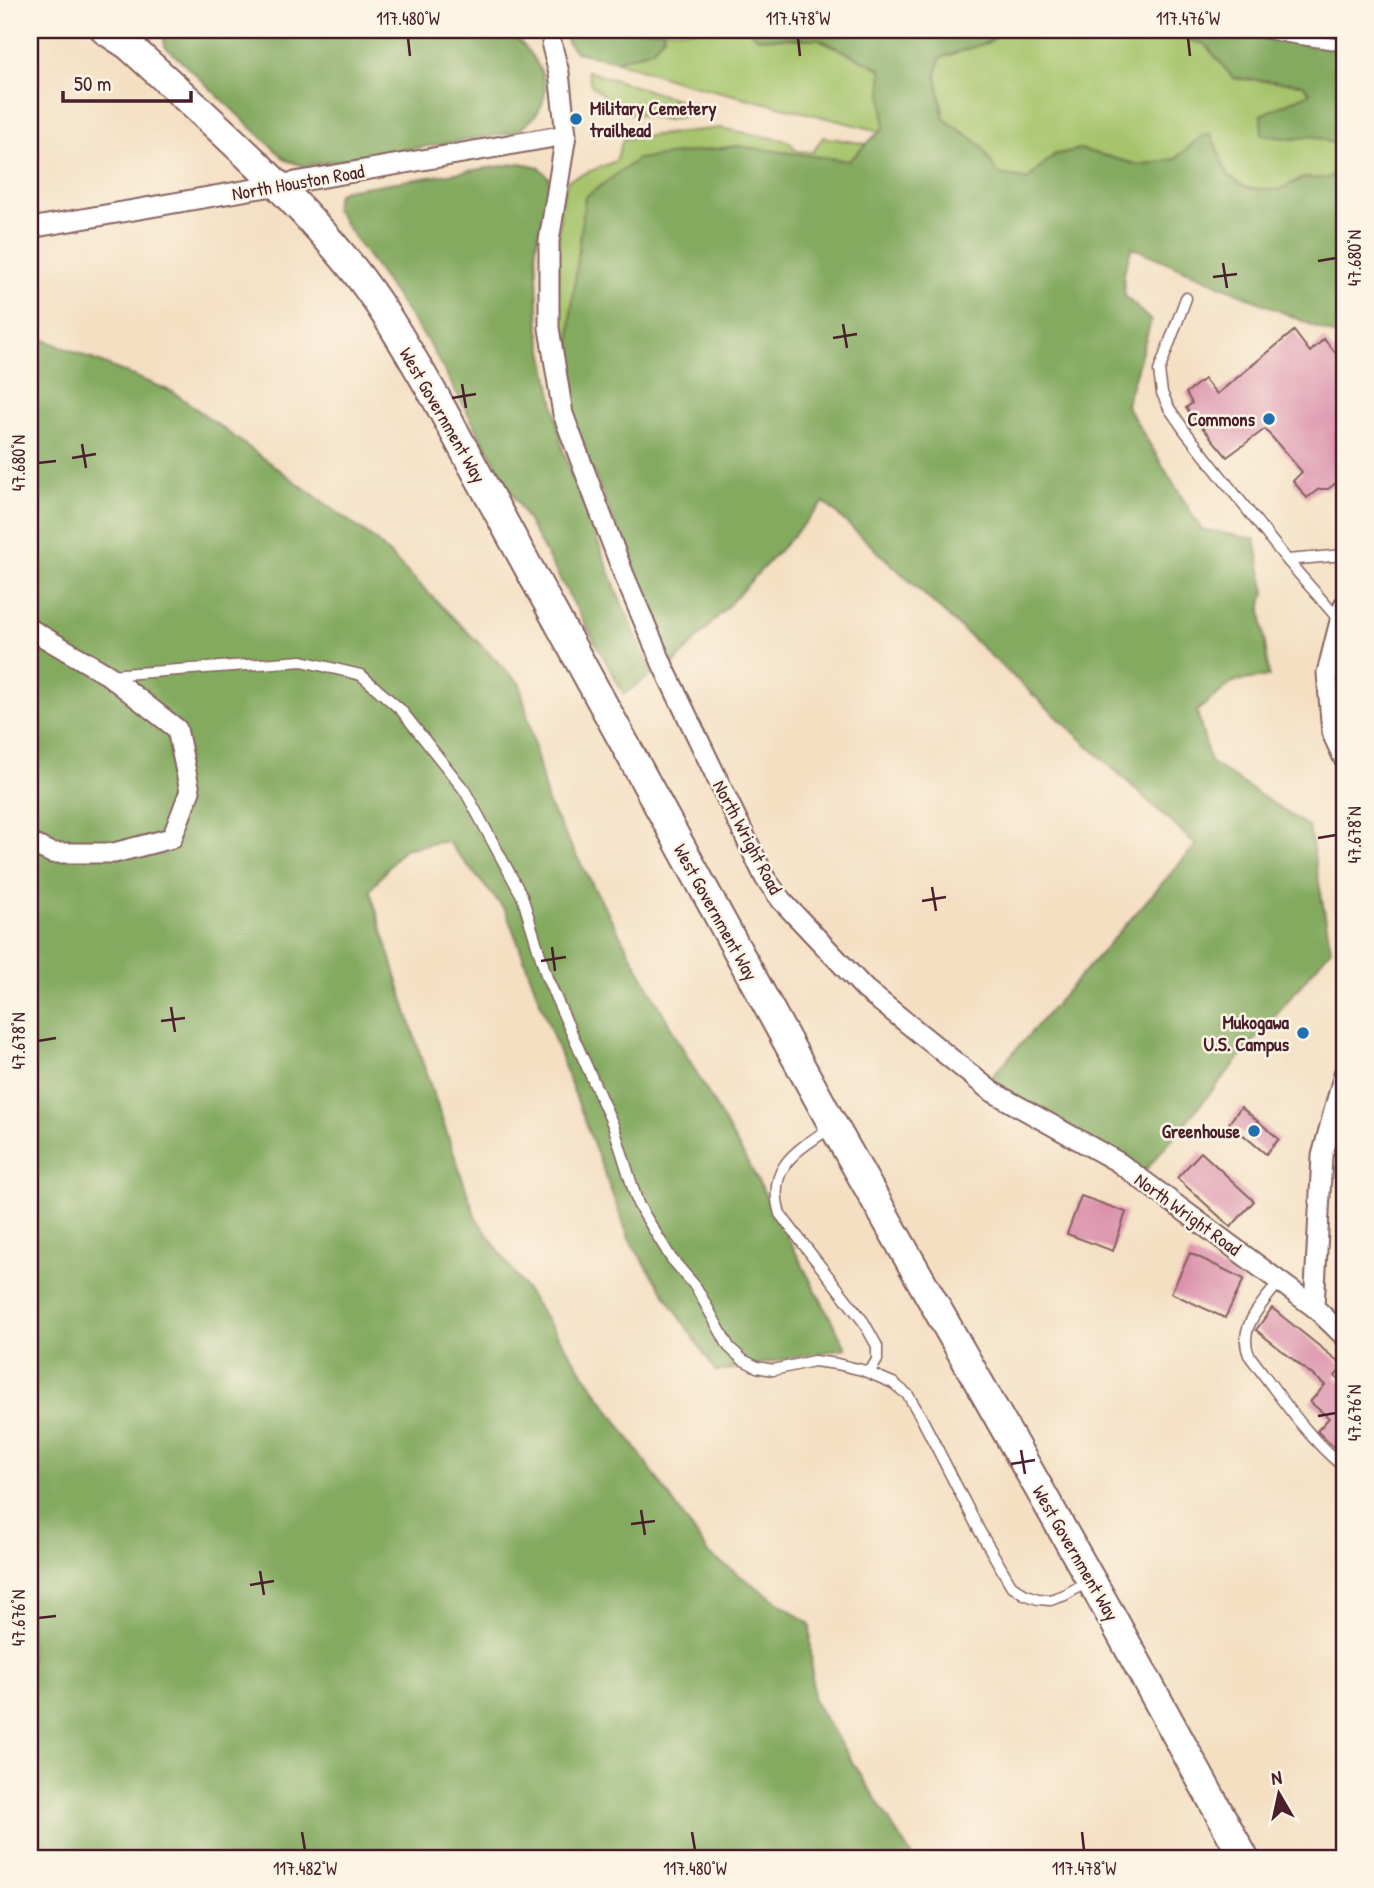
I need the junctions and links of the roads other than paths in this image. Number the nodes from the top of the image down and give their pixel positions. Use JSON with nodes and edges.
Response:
{"nodes":[{"id":1,"x":105,"y":30,"type":"edge"},
{"id":2,"x":1250,"y":30,"type":"edge"},
{"id":3,"x":551,"y":38,"type":"edge"},
{"id":4,"x":1344,"y":45,"type":"edge"},
{"id":5,"x":566,"y":135,"type":"junction"},
{"id":6,"x":280,"y":186,"type":"junction"},
{"id":7,"x":30,"y":228,"type":"edge"},
{"id":8,"x":1186,"y":298,"type":"dead end"},
{"id":9,"x":1344,"y":555,"type":"edge"},
{"id":10,"x":1287,"y":560,"type":"junction"},
{"id":11,"x":1342,"y":613,"type":"edge"},
{"id":12,"x":30,"y":629,"type":"edge"},
{"id":13,"x":108,"y":675,"type":"junction"},
{"id":14,"x":1344,"y":759,"type":"edge"},
{"id":15,"x":30,"y":843,"type":"edge"},
{"id":16,"x":1344,"y":1074,"type":"edge"},
{"id":17,"x":833,"y":1125,"type":"junction"},
{"id":18,"x":1280,"y":1281,"type":"junction"},
{"id":19,"x":1314,"y":1307,"type":"junction"},
{"id":20,"x":1344,"y":1336,"type":"edge"},
{"id":21,"x":869,"y":1373,"type":"junction"},
{"id":22,"x":1344,"y":1467,"type":"edge"},
{"id":23,"x":1091,"y":1579,"type":"junction"},
{"id":24,"x":1244,"y":1858,"type":"edge"}],
"edges":[{"from":1,"to":6,"type":"main road","name":"West Government Way"},
{"from":2,"to":4,"type":"lane"},
{"from":3,"to":5,"type":"street","name":"North Wright Road"},
{"from":5,"to":6,"type":"street","name":"North Houston Road"},
{"from":5,"to":18,"type":"street","name":"North Wright Road"},
{"from":6,"to":7,"type":"street","name":"North Houston Road"},
{"from":6,"to":17,"type":"main road","name":"West Government Way"},
{"from":8,"to":10,"type":"lane"},
{"from":9,"to":10,"type":"lane"},
{"from":10,"to":11,"type":"lane"},
{"from":11,"to":14,"type":"street"},
{"from":12,"to":13,"type":"street"},
{"from":13,"to":15,"type":"street"},
{"from":13,"to":21,"type":"lane"},
{"from":16,"to":19,"type":"street"},
{"from":17,"to":21,"type":"lane"},
{"from":17,"to":23,"type":"main road","name":"West Government Way"},
{"from":18,"to":19,"type":"street","name":"North Wright Road"},
{"from":18,"to":22,"type":"lane"},
{"from":19,"to":20,"type":"street","name":"North Wright Road"},
{"from":21,"to":23,"type":"lane"},
{"from":23,"to":24,"type":"main road","name":"West Government Way"}]}
